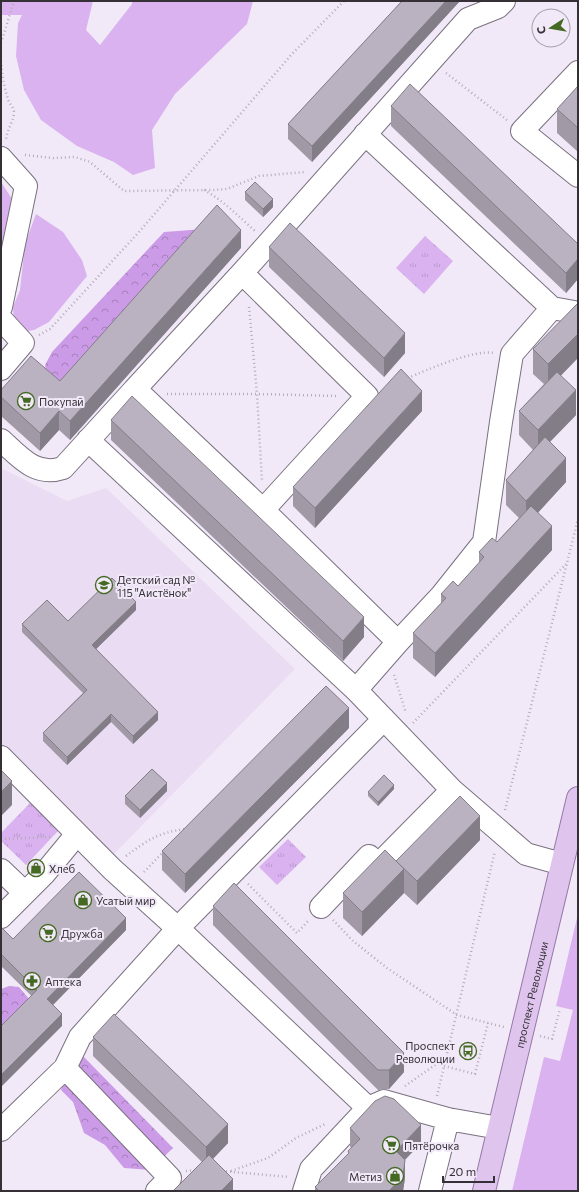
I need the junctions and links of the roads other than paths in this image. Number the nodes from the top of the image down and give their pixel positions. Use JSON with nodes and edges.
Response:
{"nodes":[{"id":1,"x":504,"y":1,"type":"edge"},
{"id":2,"x":578,"y":72,"type":"edge"},
{"id":3,"x":365,"y":134,"type":"junction"},
{"id":4,"x":4,"y":158,"type":"edge"},
{"id":5,"x":578,"y":176,"type":"edge"},
{"id":6,"x":244,"y":275,"type":"junction"},
{"id":7,"x":1,"y":306,"type":"edge"},
{"id":8,"x":552,"y":308,"type":"junction"},
{"id":9,"x":578,"y":315,"type":"edge"},
{"id":10,"x":1,"y":319,"type":"edge"},
{"id":11,"x":1,"y":369,"type":"edge"},
{"id":12,"x":135,"y":389,"type":"junction"},
{"id":13,"x":1,"y":440,"type":"edge"},
{"id":14,"x":88,"y":440,"type":"junction"},
{"id":15,"x":263,"y":510,"type":"junction"},
{"id":16,"x":393,"y":648,"type":"junction"},
{"id":17,"x":356,"y":690,"type":"junction"},
{"id":18,"x":384,"y":719,"type":"junction"},
{"id":19,"x":1,"y":757,"type":"edge"},
{"id":20,"x":452,"y":790,"type":"junction"},
{"id":21,"x":578,"y":798,"type":"edge"},
{"id":22,"x":76,"y":835,"type":"junction"},
{"id":23,"x":562,"y":864,"type":"junction"},
{"id":24,"x":1,"y":870,"type":"edge"},
{"id":25,"x":24,"y":894,"type":"junction"},
{"id":26,"x":321,"y":907,"type":"road end"},
{"id":27,"x":1,"y":917,"type":"edge"},
{"id":28,"x":178,"y":928,"type":"junction"},
{"id":29,"x":65,"y":1068,"type":"junction"},
{"id":30,"x":376,"y":1105,"type":"junction"},
{"id":31,"x":448,"y":1119,"type":"junction"},
{"id":32,"x":499,"y":1128,"type":"junction"},
{"id":33,"x":1,"y":1130,"type":"edge"},
{"id":34,"x":162,"y":1183,"type":"edge"},
{"id":35,"x":306,"y":1185,"type":"edge"},
{"id":36,"x":430,"y":1191,"type":"edge"},
{"id":37,"x":484,"y":1191,"type":"edge"}],
"edges":[{"from":1,"to":3,"type":"lane"},
{"from":2,"to":5,"type":"lane"},
{"from":3,"to":6,"type":"lane"},
{"from":3,"to":8,"type":"lane"},
{"from":4,"to":7,"type":"lane"},
{"from":6,"to":12,"type":"lane"},
{"from":6,"to":15,"type":"lane"},
{"from":8,"to":9,"type":"lane"},
{"from":8,"to":16,"type":"lane"},
{"from":10,"to":11,"type":"lane"},
{"from":12,"to":14,"type":"lane"},
{"from":12,"to":15,"type":"lane"},
{"from":13,"to":14,"type":"lane"},
{"from":14,"to":17,"type":"lane"},
{"from":15,"to":16,"type":"lane"},
{"from":16,"to":17,"type":"lane"},
{"from":17,"to":18,"type":"lane"},
{"from":18,"to":20,"type":"lane"},
{"from":18,"to":28,"type":"lane"},
{"from":19,"to":22,"type":"lane"},
{"from":20,"to":23,"type":"lane"},
{"from":20,"to":26,"type":"lane"},
{"from":21,"to":23,"type":"main road","name":"проспект Революции"},
{"from":22,"to":25,"type":"lane"},
{"from":22,"to":28,"type":"lane"},
{"from":23,"to":32,"type":"main road","name":"проспект Революции"},
{"from":24,"to":25,"type":"lane"},
{"from":25,"to":27,"type":"lane"},
{"from":28,"to":29,"type":"lane"},
{"from":28,"to":30,"type":"lane"},
{"from":29,"to":33,"type":"lane"},
{"from":29,"to":34,"type":"lane"},
{"from":30,"to":31,"type":"lane"},
{"from":30,"to":35,"type":"lane"},
{"from":31,"to":32,"type":"lane"},
{"from":31,"to":36,"type":"lane"},
{"from":32,"to":37,"type":"main road","name":"проспект Революции"}]}
